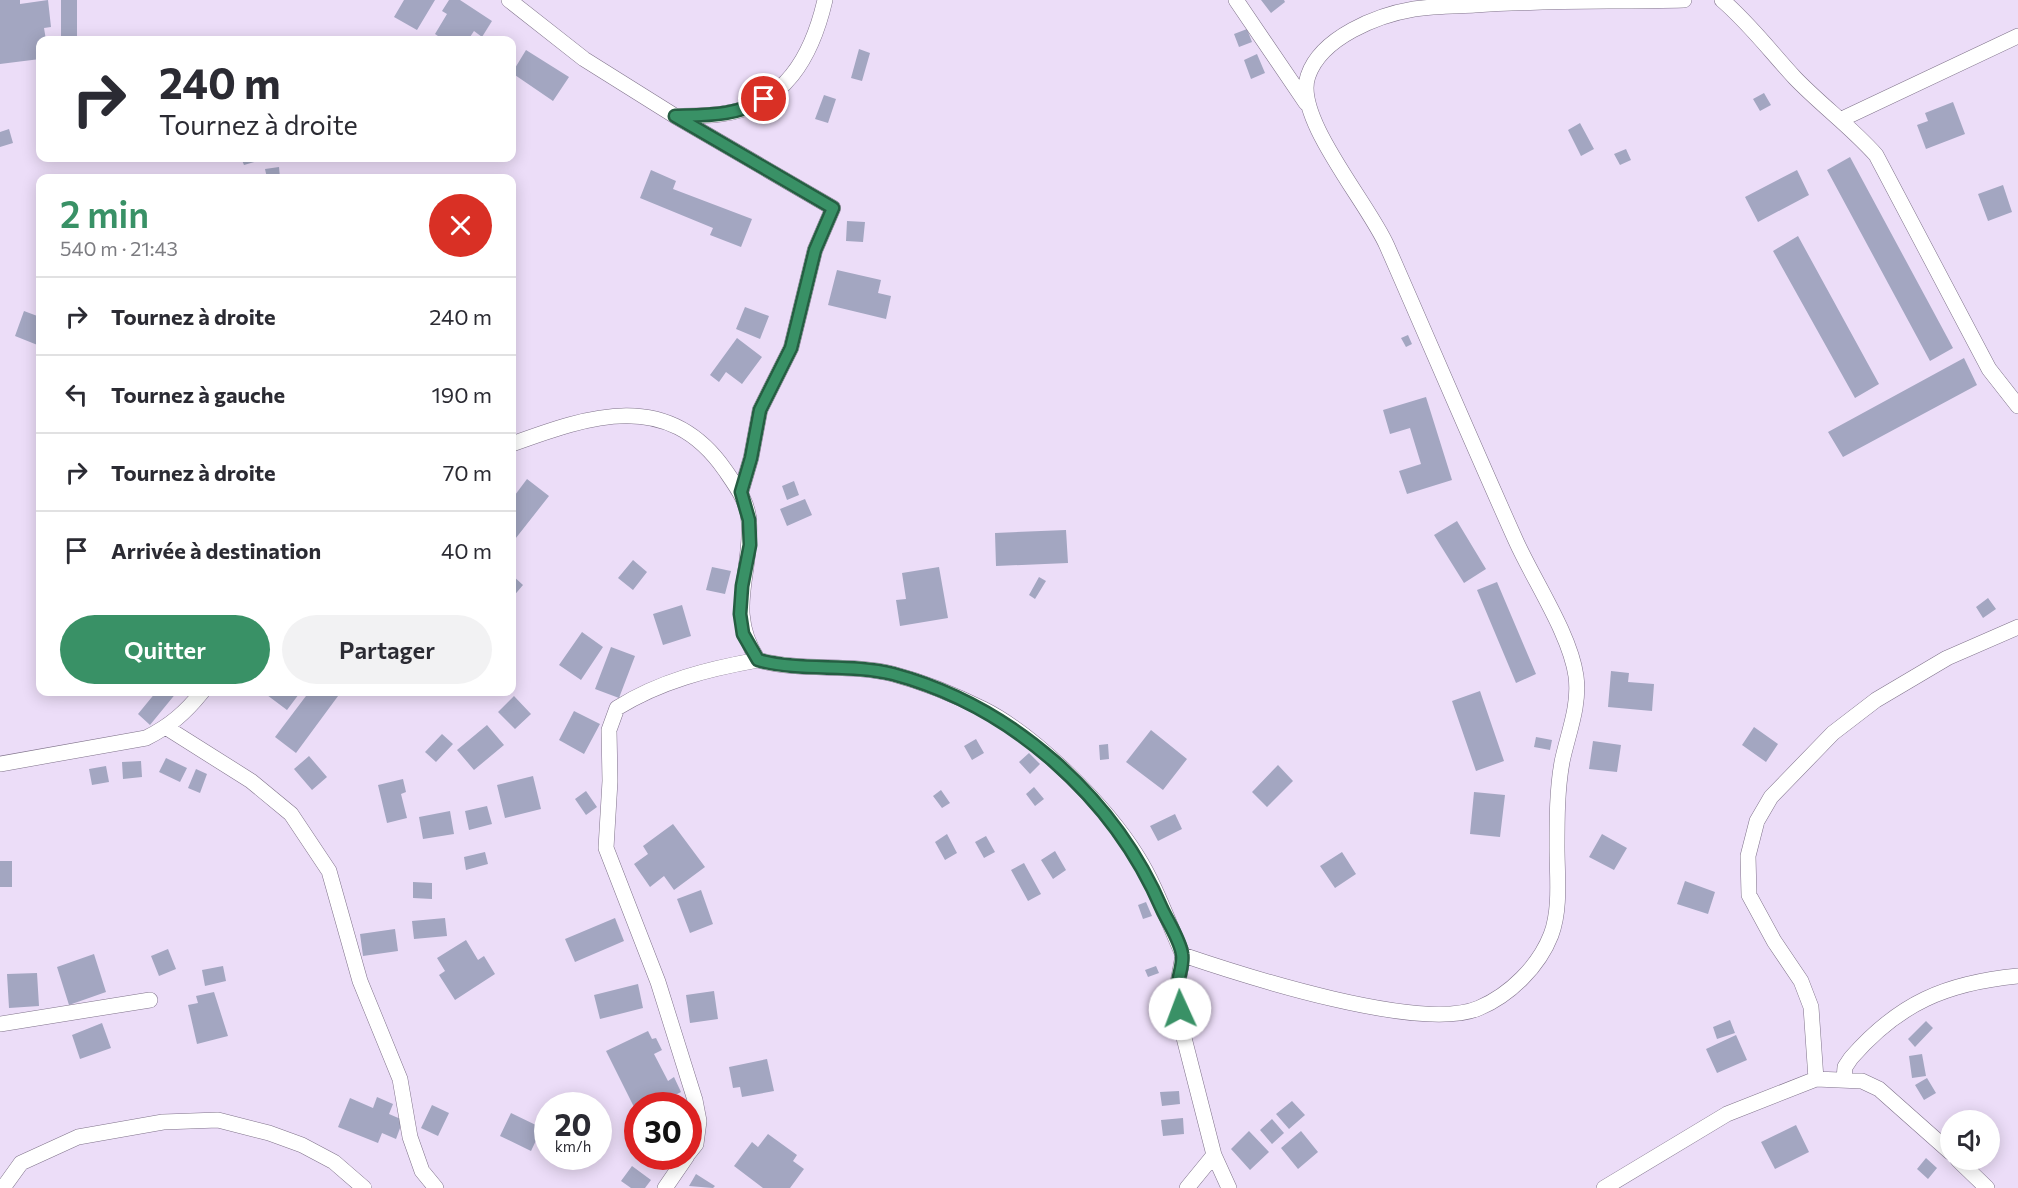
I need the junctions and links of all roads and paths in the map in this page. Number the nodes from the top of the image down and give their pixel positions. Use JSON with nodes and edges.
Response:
{"nodes":[{"id":1,"x":509,"y":0,"type":"edge"},
{"id":2,"x":825,"y":0,"type":"edge"},
{"id":3,"x":1236,"y":0,"type":"edge"},
{"id":4,"x":1684,"y":0,"type":"edge"},
{"id":5,"x":1722,"y":0,"type":"edge"},
{"id":6,"x":2018,"y":36,"type":"edge"},
{"id":7,"x":1306,"y":103,"type":"junction"},
{"id":8,"x":675,"y":116,"type":"junction"},
{"id":9,"x":1842,"y":119,"type":"junction"},
{"id":10,"x":2018,"y":406,"type":"edge"},
{"id":11,"x":516,"y":443,"type":"edge"},
{"id":12,"x":741,"y":492,"type":"junction"},
{"id":13,"x":2018,"y":627,"type":"edge"},
{"id":14,"x":758,"y":660,"type":"junction"},
{"id":15,"x":199,"y":696,"type":"edge"},
{"id":16,"x":167,"y":728,"type":"junction"},
{"id":17,"x":0,"y":764,"type":"edge"},
{"id":18,"x":1183,"y":955,"type":"junction"},
{"id":19,"x":2018,"y":976,"type":"edge"},
{"id":20,"x":150,"y":1000,"type":"dead end"},
{"id":21,"x":0,"y":1024,"type":"edge"},
{"id":22,"x":1816,"y":1079,"type":"junction"},
{"id":23,"x":1844,"y":1079,"type":"junction"},
{"id":24,"x":692,"y":1092,"type":"edge"},
{"id":25,"x":1940,"y":1143,"type":"edge"},
{"id":26,"x":1214,"y":1155,"type":"junction"},
{"id":27,"x":678,"y":1170,"type":"edge"},
{"id":28,"x":1968,"y":1170,"type":"edge"},
{"id":29,"x":3,"y":1188,"type":"edge"},
{"id":30,"x":364,"y":1188,"type":"edge"},
{"id":31,"x":436,"y":1188,"type":"edge"},
{"id":32,"x":665,"y":1188,"type":"edge"},
{"id":33,"x":1187,"y":1188,"type":"edge"},
{"id":34,"x":1229,"y":1188,"type":"edge"},
{"id":35,"x":1604,"y":1188,"type":"edge"},
{"id":36,"x":1987,"y":1188,"type":"edge"}],
"edges":[{"from":1,"to":8,"type":"street"},
{"from":2,"to":8,"type":"street"},
{"from":3,"to":7,"type":"street"},
{"from":4,"to":7,"type":"street"},
{"from":5,"to":9,"type":"street"},
{"from":6,"to":9,"type":"street"},
{"from":7,"to":18,"type":"street"},
{"from":8,"to":12,"type":"street"},
{"from":9,"to":10,"type":"street"},
{"from":11,"to":12,"type":"street"},
{"from":12,"to":14,"type":"street"},
{"from":13,"to":22,"type":"street"},
{"from":14,"to":18,"type":"street"},
{"from":14,"to":24,"type":"street"},
{"from":15,"to":16,"type":"street"},
{"from":16,"to":17,"type":"street"},
{"from":16,"to":31,"type":"street"},
{"from":18,"to":26,"type":"street"},
{"from":19,"to":23,"type":"street"},
{"from":20,"to":21,"type":"street"},
{"from":22,"to":23,"type":"street"},
{"from":22,"to":35,"type":"street"},
{"from":23,"to":25,"type":"street"},
{"from":26,"to":33,"type":"street"},
{"from":26,"to":34,"type":"street"},
{"from":27,"to":32,"type":"street"},
{"from":28,"to":36,"type":"street"},
{"from":29,"to":30,"type":"street"}]}
